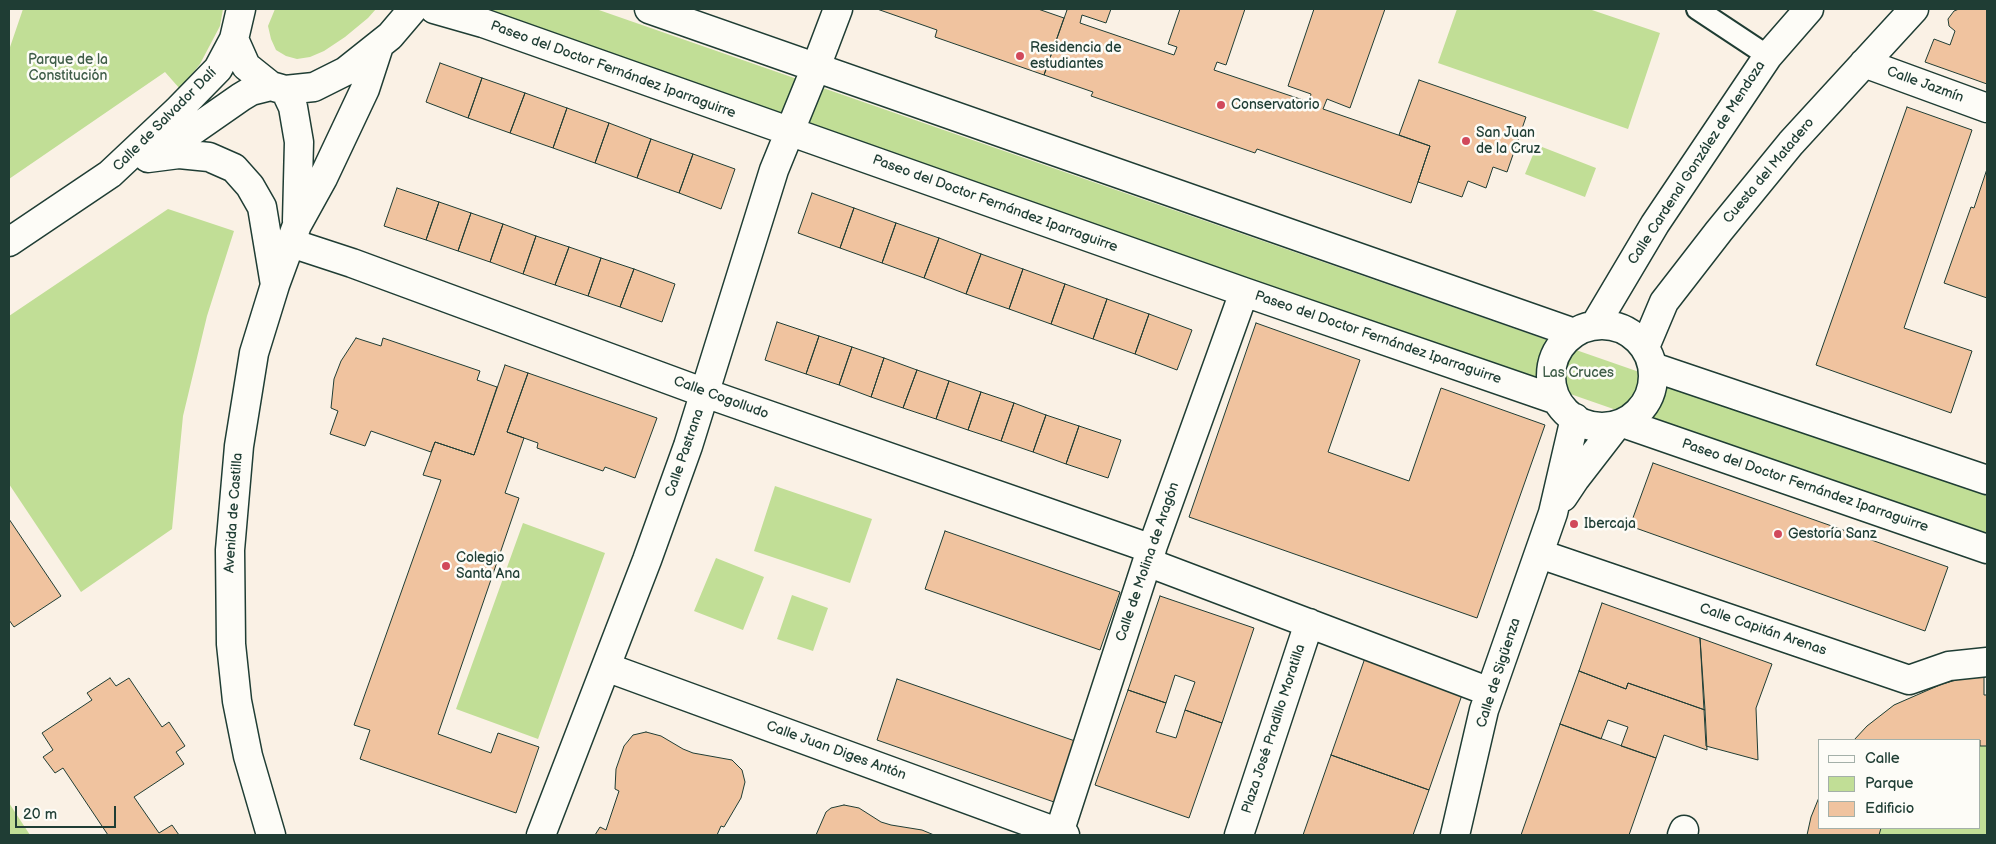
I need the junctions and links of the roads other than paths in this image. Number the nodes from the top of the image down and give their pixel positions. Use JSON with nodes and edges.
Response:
{"nodes":[{"id":1,"x":241,"y":9,"type":"edge"},
{"id":2,"x":413,"y":9,"type":"edge"},
{"id":3,"x":434,"y":9,"type":"edge"},
{"id":4,"x":648,"y":9,"type":"edge"},
{"id":5,"x":838,"y":9,"type":"edge"},
{"id":6,"x":1697,"y":9,"type":"edge"},
{"id":7,"x":1809,"y":9,"type":"edge"},
{"id":8,"x":1914,"y":9,"type":"edge"},
{"id":9,"x":234,"y":39,"type":"junction"},
{"id":10,"x":379,"y":46,"type":"junction"},
{"id":11,"x":1768,"y":56,"type":"junction"},
{"id":12,"x":1864,"y":63,"type":"junction"},
{"id":13,"x":816,"y":67,"type":"junction"},
{"id":14,"x":278,"y":88,"type":"junction"},
{"id":15,"x":1987,"y":108,"type":"edge"},
{"id":16,"x":789,"y":132,"type":"junction"},
{"id":17,"x":148,"y":158,"type":"junction"},
{"id":18,"x":110,"y":174,"type":"junction"},
{"id":19,"x":294,"y":234,"type":"junction"},
{"id":20,"x":9,"y":242,"type":"edge"},
{"id":21,"x":275,"y":285,"type":"junction"},
{"id":22,"x":1244,"y":292,"type":"junction"},
{"id":23,"x":1584,"y":329,"type":"junction"},
{"id":24,"x":1649,"y":357,"type":"junction"},
{"id":25,"x":705,"y":393,"type":"junction"},
{"id":26,"x":1566,"y":409,"type":"junction"},
{"id":27,"x":1619,"y":424,"type":"junction"},
{"id":28,"x":1987,"y":480,"type":"edge"},
{"id":29,"x":1553,"y":514,"type":"junction"},
{"id":30,"x":1987,"y":549,"type":"edge"},
{"id":31,"x":1540,"y":554,"type":"junction"},
{"id":32,"x":1149,"y":555,"type":"junction"},
{"id":33,"x":1309,"y":623,"type":"junction"},
{"id":34,"x":1987,"y":662,"type":"edge"},
{"id":35,"x":606,"y":667,"type":"junction"},
{"id":36,"x":1490,"y":692,"type":"junction"},
{"id":37,"x":1015,"y":827,"type":"edge"},
{"id":38,"x":1062,"y":834,"type":"edge"},
{"id":39,"x":272,"y":835,"type":"edge"},
{"id":40,"x":542,"y":835,"type":"edge"},
{"id":41,"x":1239,"y":835,"type":"edge"},
{"id":42,"x":1455,"y":835,"type":"edge"}],
"edges":[{"from":1,"to":9,"type":"street","name":"Calle de Salvador Dalí"},
{"from":2,"to":10,"type":"street","name":"Calle de Salvador Dalí"},
{"from":3,"to":16,"type":"street","name":"Paseo del Doctor Fernández Iparraguirre"},
{"from":4,"to":13,"type":"street"},
{"from":5,"to":13,"type":"street","name":"Calle Pastrana"},
{"from":6,"to":11,"type":"lane"},
{"from":7,"to":11,"type":"street","name":"Calle Cardenal González de Mendoza"},
{"from":8,"to":12,"type":"street","name":"Cuesta del Matadero"},
{"from":9,"to":14,"type":"street"},
{"from":9,"to":18,"type":"street","name":"Calle de Salvador Dalí"},
{"from":10,"to":14,"type":"street","name":"Calle de Salvador Dalí"},
{"from":10,"to":19,"type":"street","name":"Avenida de Castilla"},
{"from":11,"to":23,"type":"street","name":"Calle Cardenal González de Mendoza"},
{"from":12,"to":15,"type":"street","name":"Calle Jazmín"},
{"from":12,"to":24,"type":"street","name":"Cuesta del Matadero"},
{"from":13,"to":16,"type":"street","name":"Calle Pastrana"},
{"from":13,"to":23,"type":"street"},
{"from":14,"to":17,"type":"street","name":"Calle de Salvador Dalí"},
{"from":14,"to":19,"type":"street","name":"Avenida de Castilla"},
{"from":16,"to":22,"type":"street","name":"Paseo del Doctor Fernández Iparraguirre"},
{"from":16,"to":25,"type":"street","name":"Calle Pastrana"},
{"from":17,"to":18,"type":"street","name":"Calle de Salvador Dalí"},
{"from":17,"to":21,"type":"street"},
{"from":18,"to":20,"type":"street","name":"Calle de Salvador Dalí"},
{"from":19,"to":21,"type":"street","name":"Avenida de Castilla"},
{"from":19,"to":25,"type":"street","name":"Calle Cogolludo"},
{"from":21,"to":39,"type":"street","name":"Avenida de Castilla"},
{"from":22,"to":26,"type":"street","name":"Paseo del Doctor Fernández Iparraguirre"},
{"from":22,"to":32,"type":"street","name":"Calle de Molina de Aragón"},
{"from":23,"to":24,"type":"street"},
{"from":23,"to":26,"type":"street"},
{"from":24,"to":27,"type":"street"},
{"from":24,"to":28,"type":"street"},
{"from":25,"to":32,"type":"street","name":"Calle Cogolludo"},
{"from":25,"to":35,"type":"street","name":"Calle Pastrana"},
{"from":26,"to":27,"type":"street"},
{"from":26,"to":29,"type":"street","name":"Calle de Sigüenza"},
{"from":27,"to":29,"type":"street","name":"Calle de Sigüenza"},
{"from":27,"to":30,"type":"street","name":"Paseo del Doctor Fernández Iparraguirre"},
{"from":29,"to":31,"type":"street","name":"Calle de Sigüenza"},
{"from":31,"to":34,"type":"street","name":"Calle Capitán Arenas"},
{"from":31,"to":36,"type":"street","name":"Calle de Sigüenza"},
{"from":32,"to":33,"type":"street"},
{"from":32,"to":38,"type":"street","name":"Calle de Molina de Aragón"},
{"from":33,"to":36,"type":"street"},
{"from":33,"to":41,"type":"street","name":"Plaza José Pradillo Moratilla"},
{"from":35,"to":37,"type":"street","name":"Calle Juan Diges Antón"},
{"from":35,"to":40,"type":"street","name":"Calle Pastrana"},
{"from":36,"to":42,"type":"street","name":"Calle de Sigüenza"},
{"from":37,"to":38,"type":"street","name":"Calle Juan Diges Antón"}]}
